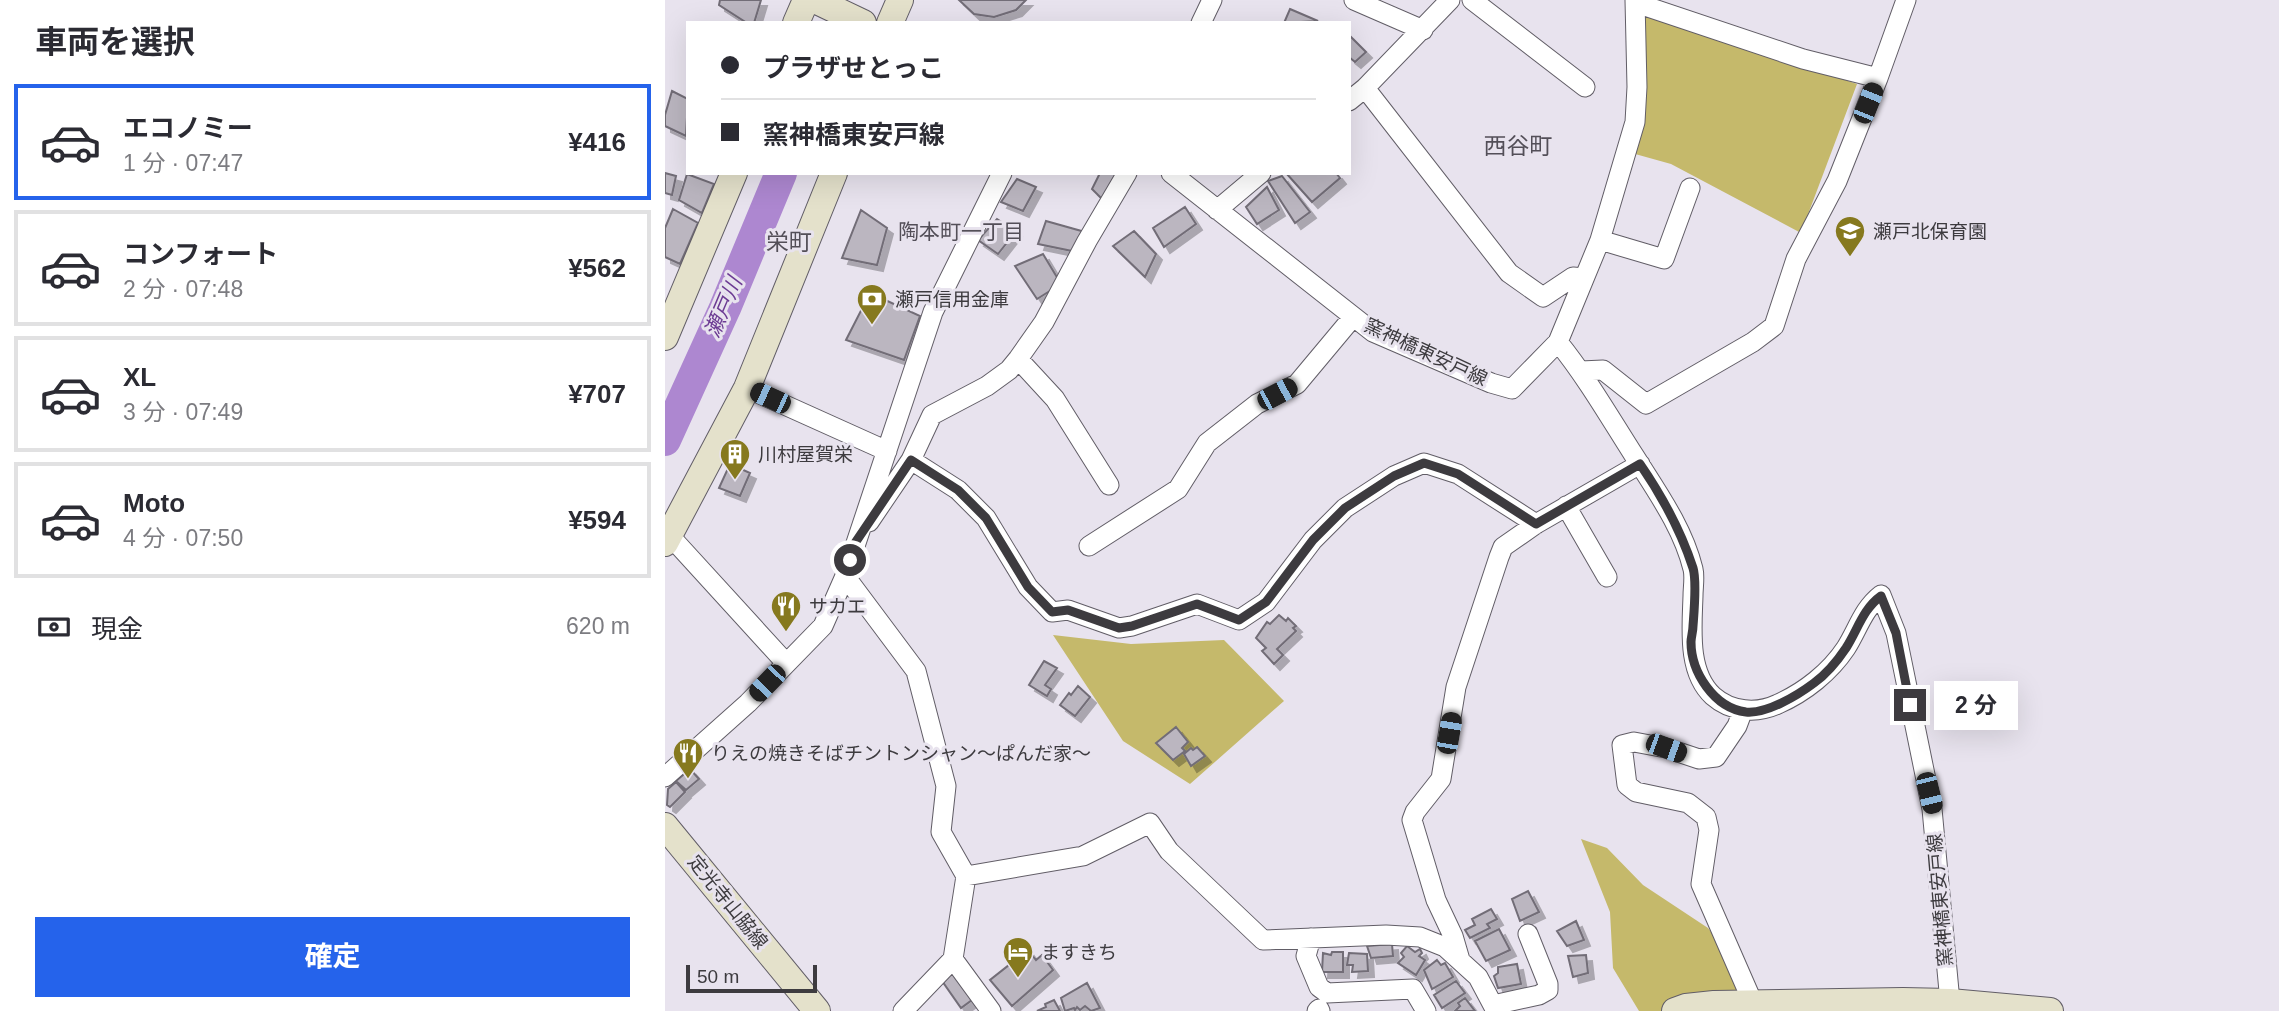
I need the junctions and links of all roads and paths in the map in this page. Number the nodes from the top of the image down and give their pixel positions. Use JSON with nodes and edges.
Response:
{"nodes":[{"id":1,"x":813,"y":0,"type":"edge"},
{"id":2,"x":899,"y":0,"type":"edge"},
{"id":3,"x":1212,"y":0,"type":"edge"},
{"id":4,"x":1354,"y":0,"type":"edge"},
{"id":5,"x":1450,"y":0,"type":"edge"},
{"id":6,"x":1472,"y":0,"type":"edge"},
{"id":7,"x":1906,"y":0,"type":"edge"},
{"id":8,"x":1635,"y":2,"type":"edge"},
{"id":9,"x":797,"y":21,"type":"edge"},
{"id":10,"x":859,"y":21,"type":"edge"},
{"id":11,"x":891,"y":21,"type":"edge"},
{"id":12,"x":1202,"y":21,"type":"edge"},
{"id":13,"x":1423,"y":30,"type":"junction"},
{"id":14,"x":1878,"y":78,"type":"junction"},
{"id":15,"x":1585,"y":87,"type":"dead end"},
{"id":16,"x":1357,"y":95,"type":"edge"},
{"id":17,"x":733,"y":175,"type":"edge"},
{"id":18,"x":833,"y":175,"type":"edge"},
{"id":19,"x":1001,"y":175,"type":"edge"},
{"id":20,"x":1126,"y":175,"type":"edge"},
{"id":21,"x":1173,"y":175,"type":"edge"},
{"id":22,"x":1253,"y":175,"type":"edge"},
{"id":23,"x":1690,"y":188,"type":"dead end"},
{"id":24,"x":1217,"y":210,"type":"junction"},
{"id":25,"x":1600,"y":240,"type":"junction"},
{"id":26,"x":1584,"y":278,"type":"junction"},
{"id":27,"x":673,"y":301,"type":"edge"},
{"id":28,"x":1353,"y":317,"type":"junction"},
{"id":29,"x":665,"y":337,"type":"edge"},
{"id":30,"x":1558,"y":342,"type":"junction"},
{"id":31,"x":1019,"y":359,"type":"junction"},
{"id":32,"x":1581,"y":371,"type":"junction"},
{"id":33,"x":747,"y":387,"type":"junction"},
{"id":34,"x":887,"y":451,"type":"junction"},
{"id":35,"x":911,"y":460,"type":"junction"},
{"id":36,"x":1640,"y":464,"type":"junction"},
{"id":37,"x":1109,"y":485,"type":"dead end"},
{"id":38,"x":1566,"y":506,"type":"junction"},
{"id":39,"x":1536,"y":524,"type":"junction"},
{"id":40,"x":667,"y":540,"type":"edge"},
{"id":41,"x":855,"y":543,"type":"junction"},
{"id":42,"x":1089,"y":546,"type":"dead end"},
{"id":43,"x":845,"y":576,"type":"junction"},
{"id":44,"x":1607,"y":577,"type":"dead end"},
{"id":45,"x":786,"y":663,"type":"junction"},
{"id":46,"x":1743,"y":710,"type":"junction"},
{"id":47,"x":665,"y":777,"type":"edge"},
{"id":48,"x":665,"y":825,"type":"edge"},
{"id":49,"x":966,"y":876,"type":"junction"},
{"id":50,"x":1528,"y":934,"type":"dead end"},
{"id":51,"x":1311,"y":938,"type":"junction"},
{"id":52,"x":954,"y":959,"type":"junction"},
{"id":53,"x":1460,"y":960,"type":"junction"},
{"id":54,"x":1950,"y":1002,"type":"junction"},
{"id":55,"x":1753,"y":1003,"type":"junction"},
{"id":56,"x":1494,"y":1008,"type":"edge"},
{"id":57,"x":817,"y":1011,"type":"edge"},
{"id":58,"x":903,"y":1011,"type":"edge"},
{"id":59,"x":991,"y":1011,"type":"edge"},
{"id":60,"x":1426,"y":1011,"type":"edge"},
{"id":61,"x":1675,"y":1011,"type":"edge"},
{"id":62,"x":2050,"y":1011,"type":"edge"}],
"edges":[{"from":1,"to":9,"type":"main road"},
{"from":1,"to":10,"type":"main road"},
{"from":2,"to":11,"type":"main road"},
{"from":3,"to":12,"type":"street"},
{"from":4,"to":13,"type":"street"},
{"from":5,"to":13,"type":"street"},
{"from":6,"to":15,"type":"street"},
{"from":7,"to":14,"type":"street"},
{"from":8,"to":14,"type":"street"},
{"from":8,"to":25,"type":"street"},
{"from":13,"to":16,"type":"street"},
{"from":14,"to":32,"type":"street"},
{"from":16,"to":26,"type":"street"},
{"from":17,"to":27,"type":"main road"},
{"from":18,"to":33,"type":"main road"},
{"from":19,"to":34,"type":"street"},
{"from":20,"to":31,"type":"street"},
{"from":21,"to":24,"type":"street","name":"窯神橋東安戸線"},
{"from":22,"to":24,"type":"street"},
{"from":23,"to":25,"type":"street"},
{"from":24,"to":28,"type":"street","name":"窯神橋東安戸線"},
{"from":25,"to":26,"type":"street"},
{"from":26,"to":30,"type":"street"},
{"from":27,"to":29,"type":"main road"},
{"from":28,"to":30,"type":"street","name":"窯神橋東安戸線"},
{"from":28,"to":42,"type":"street"},
{"from":30,"to":32,"type":"street"},
{"from":31,"to":35,"type":"street"},
{"from":31,"to":37,"type":"street"},
{"from":32,"to":36,"type":"street"},
{"from":33,"to":34,"type":"street"},
{"from":33,"to":40,"type":"main road"},
{"from":34,"to":41,"type":"street"},
{"from":35,"to":39,"type":"street"},
{"from":35,"to":41,"type":"street"},
{"from":36,"to":38,"type":"street"},
{"from":36,"to":46,"type":"street"},
{"from":38,"to":39,"type":"street"},
{"from":38,"to":44,"type":"street"},
{"from":39,"to":53,"type":"street"},
{"from":40,"to":45,"type":"street"},
{"from":41,"to":43,"type":"street"},
{"from":43,"to":45,"type":"street"},
{"from":43,"to":49,"type":"street"},
{"from":45,"to":47,"type":"street"},
{"from":46,"to":54,"type":"street","name":"窯神橋東安戸線"},
{"from":46,"to":55,"type":"street"},
{"from":48,"to":57,"type":"main road","name":"定光寺山脇線"},
{"from":49,"to":51,"type":"street"},
{"from":49,"to":52,"type":"street"},
{"from":50,"to":56,"type":"street"},
{"from":51,"to":53,"type":"street"},
{"from":51,"to":60,"type":"street"},
{"from":52,"to":58,"type":"street"},
{"from":52,"to":59,"type":"street"},
{"from":53,"to":56,"type":"street"},
{"from":54,"to":55,"type":"main road"},
{"from":54,"to":62,"type":"main road"},
{"from":55,"to":61,"type":"main road"}]}
